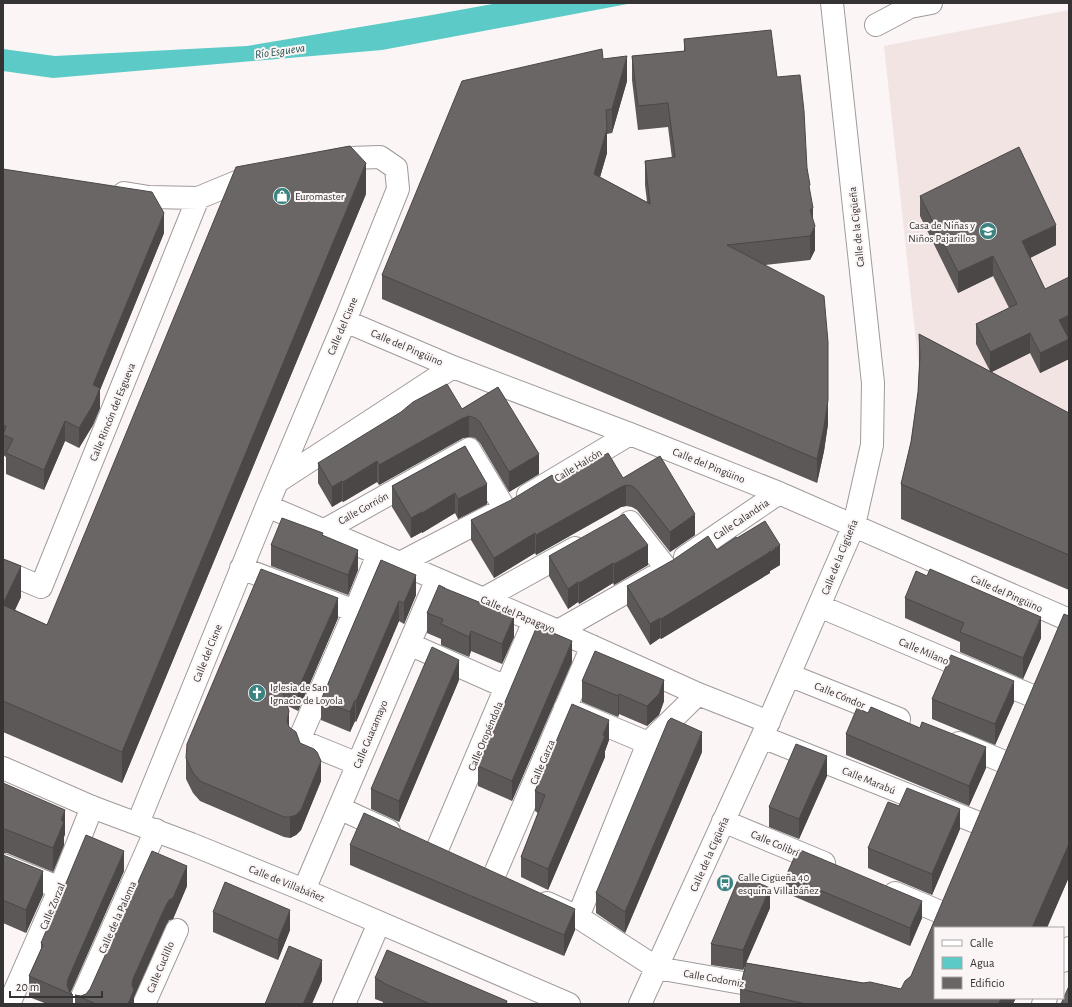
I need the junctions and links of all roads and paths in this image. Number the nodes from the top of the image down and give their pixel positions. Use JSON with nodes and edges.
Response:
{"nodes":[{"id":1,"x":832,"y":3,"type":"edge"},
{"id":2,"x":931,"y":3,"type":"edge"},
{"id":3,"x":876,"y":25,"type":"dead end"},
{"id":4,"x":312,"y":165,"type":"edge"},
{"id":5,"x":274,"y":173,"type":"edge"},
{"id":6,"x":103,"y":189,"type":"edge"},
{"id":7,"x":198,"y":198,"type":"junction"},
{"id":8,"x":345,"y":321,"type":"junction"},
{"id":9,"x":453,"y":367,"type":"junction"},
{"id":10,"x":630,"y":434,"type":"junction"},
{"id":11,"x":277,"y":482,"type":"junction"},
{"id":12,"x":779,"y":493,"type":"junction"},
{"id":13,"x":267,"y":506,"type":"junction"},
{"id":14,"x":505,"y":508,"type":"junction"},
{"id":15,"x":854,"y":525,"type":"junction"},
{"id":16,"x":614,"y":526,"type":"edge"},
{"id":17,"x":323,"y":531,"type":"junction"},
{"id":18,"x":593,"y":538,"type":"edge"},
{"id":19,"x":378,"y":554,"type":"junction"},
{"id":20,"x":400,"y":563,"type":"junction"},
{"id":21,"x":242,"y":568,"type":"junction"},
{"id":22,"x":667,"y":569,"type":"junction"},
{"id":23,"x":3,"y":571,"type":"edge"},
{"id":24,"x":436,"y":579,"type":"junction"},
{"id":25,"x":483,"y":599,"type":"junction"},
{"id":26,"x":819,"y":606,"type":"junction"},
{"id":27,"x":355,"y":612,"type":"junction"},
{"id":28,"x":1066,"y":618,"type":"edge"},
{"id":29,"x":534,"y":621,"type":"junction"},
{"id":30,"x":558,"y":631,"type":"junction"},
{"id":31,"x":1054,"y":638,"type":"edge"},
{"id":32,"x":409,"y":644,"type":"junction"},
{"id":33,"x":592,"y":646,"type":"junction"},
{"id":34,"x":1039,"y":674,"type":"edge"},
{"id":35,"x":790,"y":675,"type":"junction"},
{"id":36,"x":506,"y":687,"type":"junction"},
{"id":37,"x":698,"y":694,"type":"junction"},
{"id":38,"x":565,"y":708,"type":"junction"},
{"id":39,"x":914,"y":725,"type":"edge"},
{"id":40,"x":766,"y":729,"type":"junction"},
{"id":41,"x":943,"y":737,"type":"edge"},
{"id":42,"x":648,"y":743,"type":"junction"},
{"id":43,"x":358,"y":764,"type":"junction"},
{"id":44,"x":3,"y":768,"type":"edge"},
{"id":45,"x":993,"y":781,"type":"edge"},
{"id":46,"x":985,"y":802,"type":"edge"},
{"id":47,"x":92,"y":807,"type":"junction"},
{"id":48,"x":339,"y":808,"type":"junction"},
{"id":49,"x":723,"y":821,"type":"junction"},
{"id":50,"x":976,"y":822,"type":"junction"},
{"id":51,"x":147,"y":827,"type":"junction"},
{"id":52,"x":967,"y":842,"type":"edge"},
{"id":53,"x":436,"y":852,"type":"junction"},
{"id":54,"x":3,"y":865,"type":"edge"},
{"id":55,"x":845,"y":872,"type":"edge"},
{"id":56,"x":874,"y":884,"type":"edge"},
{"id":57,"x":60,"y":888,"type":"junction"},
{"id":58,"x":304,"y":890,"type":"junction"},
{"id":59,"x":947,"y":890,"type":"edge"},
{"id":60,"x":529,"y":894,"type":"edge"},
{"id":61,"x":938,"y":911,"type":"junction"},
{"id":62,"x":578,"y":917,"type":"junction"},
{"id":63,"x":379,"y":922,"type":"junction"},
{"id":64,"x":176,"y":930,"type":"dead end"},
{"id":65,"x":929,"y":932,"type":"edge"},
{"id":66,"x":1069,"y":948,"type":"edge"},
{"id":67,"x":1064,"y":959,"type":"edge"},
{"id":68,"x":657,"y":968,"type":"junction"},
{"id":69,"x":788,"y":991,"type":"edge"},
{"id":70,"x":557,"y":1002,"type":"edge"},
{"id":71,"x":9,"y":1004,"type":"edge"},
{"id":72,"x":79,"y":1004,"type":"edge"},
{"id":73,"x":144,"y":1004,"type":"edge"},
{"id":74,"x":344,"y":1004,"type":"edge"},
{"id":75,"x":640,"y":1004,"type":"edge"}],
"edges":[{"from":1,"to":15,"type":"street","name":"Calle de la Cigüeña"},
{"from":2,"to":3,"type":"street"},
{"from":4,"to":8,"type":"street","name":"Calle del Cisne"},
{"from":5,"to":7,"type":"street"},
{"from":6,"to":7,"type":"street"},
{"from":7,"to":23,"type":"street","name":"Calle Rincón del Esgueva"},
{"from":8,"to":9,"type":"street","name":"Calle del Pingüino"},
{"from":8,"to":11,"type":"street","name":"Calle del Cisne"},
{"from":9,"to":10,"type":"street","name":"Calle del Pingüino"},
{"from":9,"to":11,"type":"street"},
{"from":10,"to":12,"type":"street","name":"Calle del Pingüino"},
{"from":10,"to":14,"type":"street","name":"Calle Halcón"},
{"from":11,"to":13,"type":"street","name":"Calle del Cisne"},
{"from":12,"to":15,"type":"street","name":"Calle del Pingüino"},
{"from":12,"to":22,"type":"street","name":"Calle Calandria"},
{"from":13,"to":17,"type":"street","name":"Calle del Papagayo"},
{"from":13,"to":21,"type":"street","name":"Calle del Cisne"},
{"from":14,"to":17,"type":"street","name":"Calle Gorrión"},
{"from":14,"to":20,"type":"street","name":"Calle Halcón"},
{"from":15,"to":26,"type":"street","name":"Calle de la Cigüeña"},
{"from":15,"to":28,"type":"street","name":"Calle del Pingüino"},
{"from":16,"to":22,"type":"street"},
{"from":17,"to":19,"type":"street","name":"Calle del Papagayo"},
{"from":18,"to":25,"type":"street"},
{"from":19,"to":20,"type":"street","name":"Calle del Papagayo"},
{"from":19,"to":27,"type":"street"},
{"from":20,"to":24,"type":"street","name":"Calle del Papagayo"},
{"from":21,"to":27,"type":"street"},
{"from":21,"to":51,"type":"street","name":"Calle del Cisne"},
{"from":22,"to":30,"type":"street","name":"Calle Calandria"},
{"from":24,"to":25,"type":"street","name":"Calle del Papagayo"},
{"from":24,"to":32,"type":"street","name":"Calle Guacamayo"},
{"from":25,"to":29,"type":"street","name":"Calle del Papagayo"},
{"from":26,"to":34,"type":"street","name":"Calle Milano"},
{"from":26,"to":35,"type":"street","name":"Calle de la Cigüeña"},
{"from":27,"to":43,"type":"street"},
{"from":28,"to":31,"type":"street"},
{"from":29,"to":30,"type":"street","name":"Calle del Papagayo"},
{"from":29,"to":36,"type":"street","name":"Calle Oropéndola"},
{"from":30,"to":33,"type":"street","name":"Calle del Papagayo"},
{"from":32,"to":36,"type":"street"},
{"from":32,"to":43,"type":"street","name":"Calle Guacamayo"},
{"from":33,"to":37,"type":"street","name":"Calle del Papagayo"},
{"from":33,"to":38,"type":"street","name":"Calle Garza"},
{"from":35,"to":39,"type":"street","name":"Calle Cóndor"},
{"from":35,"to":40,"type":"street","name":"Calle de la Cigüeña"},
{"from":36,"to":53,"type":"street","name":"Calle Oropéndola"},
{"from":37,"to":40,"type":"street","name":"Calle del Papagayo"},
{"from":37,"to":42,"type":"street"},
{"from":38,"to":42,"type":"street"},
{"from":38,"to":53,"type":"street","name":"Calle Garza"},
{"from":40,"to":49,"type":"street","name":"Calle de la Cigüeña"},
{"from":40,"to":50,"type":"street","name":"Calle Marabú"},
{"from":41,"to":45,"type":"street"},
{"from":42,"to":62,"type":"street"},
{"from":43,"to":48,"type":"street","name":"Calle Guacamayo"},
{"from":44,"to":47,"type":"street","name":"Calle de Villabáñez"},
{"from":46,"to":50,"type":"street"},
{"from":47,"to":51,"type":"street","name":"Calle de Villabáñez"},
{"from":47,"to":57,"type":"street","name":"Calle Zorzal"},
{"from":48,"to":53,"type":"street"},
{"from":48,"to":58,"type":"street","name":"Calle Guacamayo"},
{"from":49,"to":55,"type":"street","name":"Calle Colibrí"},
{"from":49,"to":68,"type":"street","name":"Calle de la Cigüeña"},
{"from":50,"to":52,"type":"street"},
{"from":51,"to":58,"type":"street","name":"Calle de Villabáñez"},
{"from":51,"to":72,"type":"street","name":"Calle de la Paloma"},
{"from":54,"to":57,"type":"street"},
{"from":56,"to":61,"type":"street"},
{"from":57,"to":71,"type":"street","name":"Calle Zorzal"},
{"from":58,"to":63,"type":"street","name":"Calle de Villabáñez"},
{"from":59,"to":61,"type":"street"},
{"from":60,"to":62,"type":"street"},
{"from":61,"to":65,"type":"street"},
{"from":62,"to":68,"type":"street"},
{"from":63,"to":70,"type":"street","name":"Calle de Villabáñez"},
{"from":63,"to":74,"type":"street"},
{"from":64,"to":73,"type":"street","name":"Calle Cuclillo"},
{"from":66,"to":67,"type":"street"},
{"from":68,"to":69,"type":"street","name":"Calle Codorniz"},
{"from":68,"to":75,"type":"street","name":"Calle de la Cigüeña"}]}
